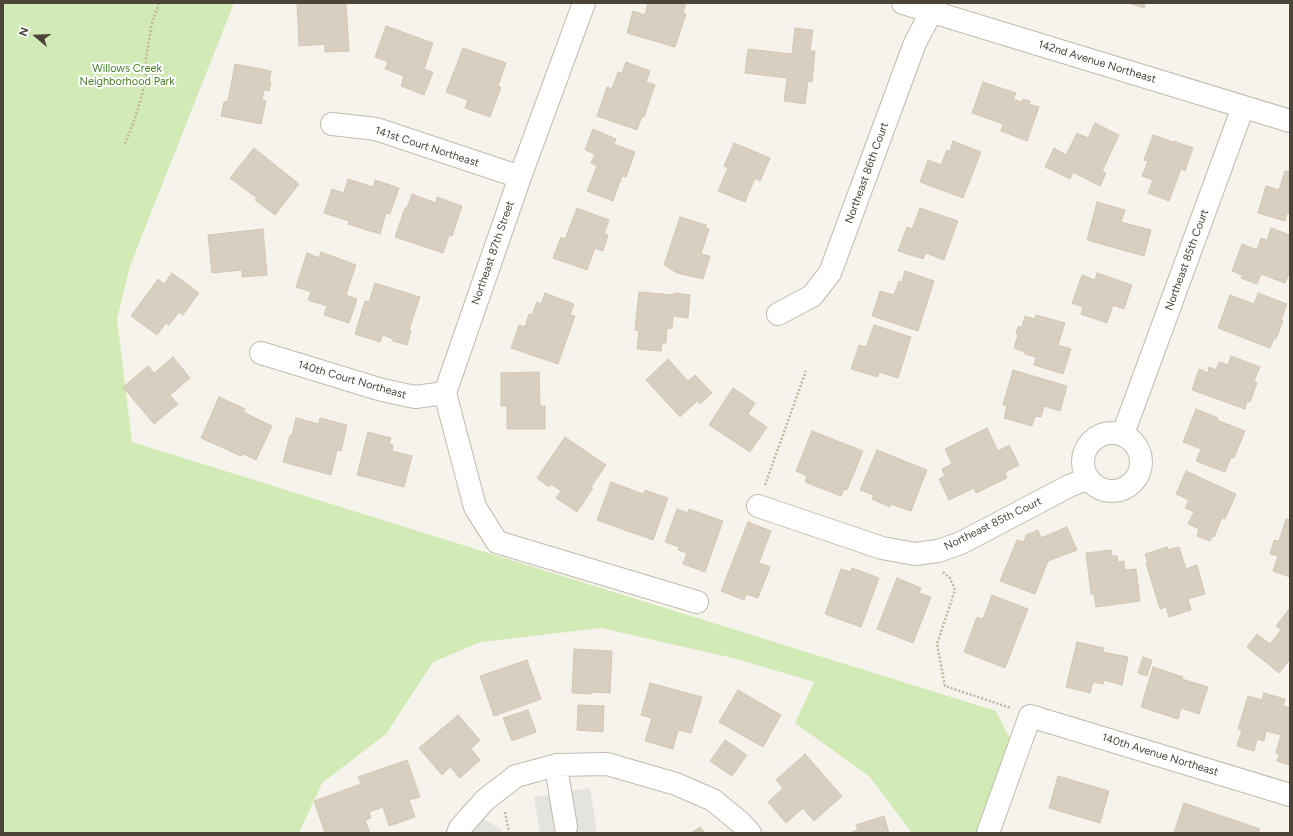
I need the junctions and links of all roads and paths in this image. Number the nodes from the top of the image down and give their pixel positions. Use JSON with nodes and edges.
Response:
{"nodes":[{"id":1,"x":159,"y":3,"type":"edge"},
{"id":2,"x":584,"y":3,"type":"edge"},
{"id":3,"x":903,"y":3,"type":"edge"},
{"id":4,"x":934,"y":7,"type":"edge"},
{"id":5,"x":1243,"y":107,"type":"junction"},
{"id":6,"x":1290,"y":121,"type":"edge"},
{"id":7,"x":332,"y":124,"type":"dead end"},
{"id":8,"x":125,"y":144,"type":"dead end"},
{"id":9,"x":520,"y":177,"type":"junction"},
{"id":10,"x":778,"y":314,"type":"dead end"},
{"id":11,"x":261,"y":353,"type":"dead end"},
{"id":12,"x":806,"y":371,"type":"dead end"},
{"id":13,"x":445,"y":392,"type":"junction"},
{"id":14,"x":1123,"y":434,"type":"junction"},
{"id":15,"x":1088,"y":479,"type":"junction"},
{"id":16,"x":761,"y":496,"type":"joint"},
{"id":17,"x":939,"y":568,"type":"dead end"},
{"id":18,"x":697,"y":602,"type":"dead end"},
{"id":19,"x":1030,"y":716,"type":"junction"},
{"id":20,"x":557,"y":765,"type":"junction"},
{"id":21,"x":1290,"y":795,"type":"edge"},
{"id":22,"x":504,"y":805,"type":"dead end"},
{"id":23,"x":566,"y":828,"type":"dead end"},
{"id":24,"x":458,"y":833,"type":"edge"},
{"id":25,"x":509,"y":833,"type":"edge"},
{"id":26,"x":750,"y":833,"type":"edge"},
{"id":27,"x":988,"y":833,"type":"edge"}],
"edges":[{"from":1,"to":8,"type":"path"},
{"from":2,"to":9,"type":"street","name":"Northeast 87th Street"},
{"from":3,"to":4,"type":"street","name":"142nd Avenue Northeast"},
{"from":4,"to":5,"type":"street","name":"142nd Avenue Northeast"},
{"from":4,"to":10,"type":"street","name":"Northeast 86th Court"},
{"from":5,"to":6,"type":"street","name":"142nd Avenue Northeast"},
{"from":5,"to":14,"type":"street","name":"Northeast 85th Court"},
{"from":7,"to":9,"type":"street","name":"141st Court Northeast"},
{"from":9,"to":13,"type":"street","name":"Northeast 87th Street"},
{"from":11,"to":13,"type":"street","name":"140th Court Northeast"},
{"from":12,"to":16,"type":"path"},
{"from":13,"to":18,"type":"street"},
{"from":14,"to":15,"type":"street"},
{"from":14,"to":15,"type":"street"},
{"from":15,"to":16,"type":"street","name":"Northeast 85th Court"},
{"from":17,"to":19,"type":"path"},
{"from":19,"to":21,"type":"street","name":"140th Avenue Northeast"},
{"from":19,"to":27,"type":"street"},
{"from":20,"to":23,"type":"street"},
{"from":20,"to":24,"type":"street"},
{"from":20,"to":26,"type":"street"},
{"from":22,"to":25,"type":"path"}]}
